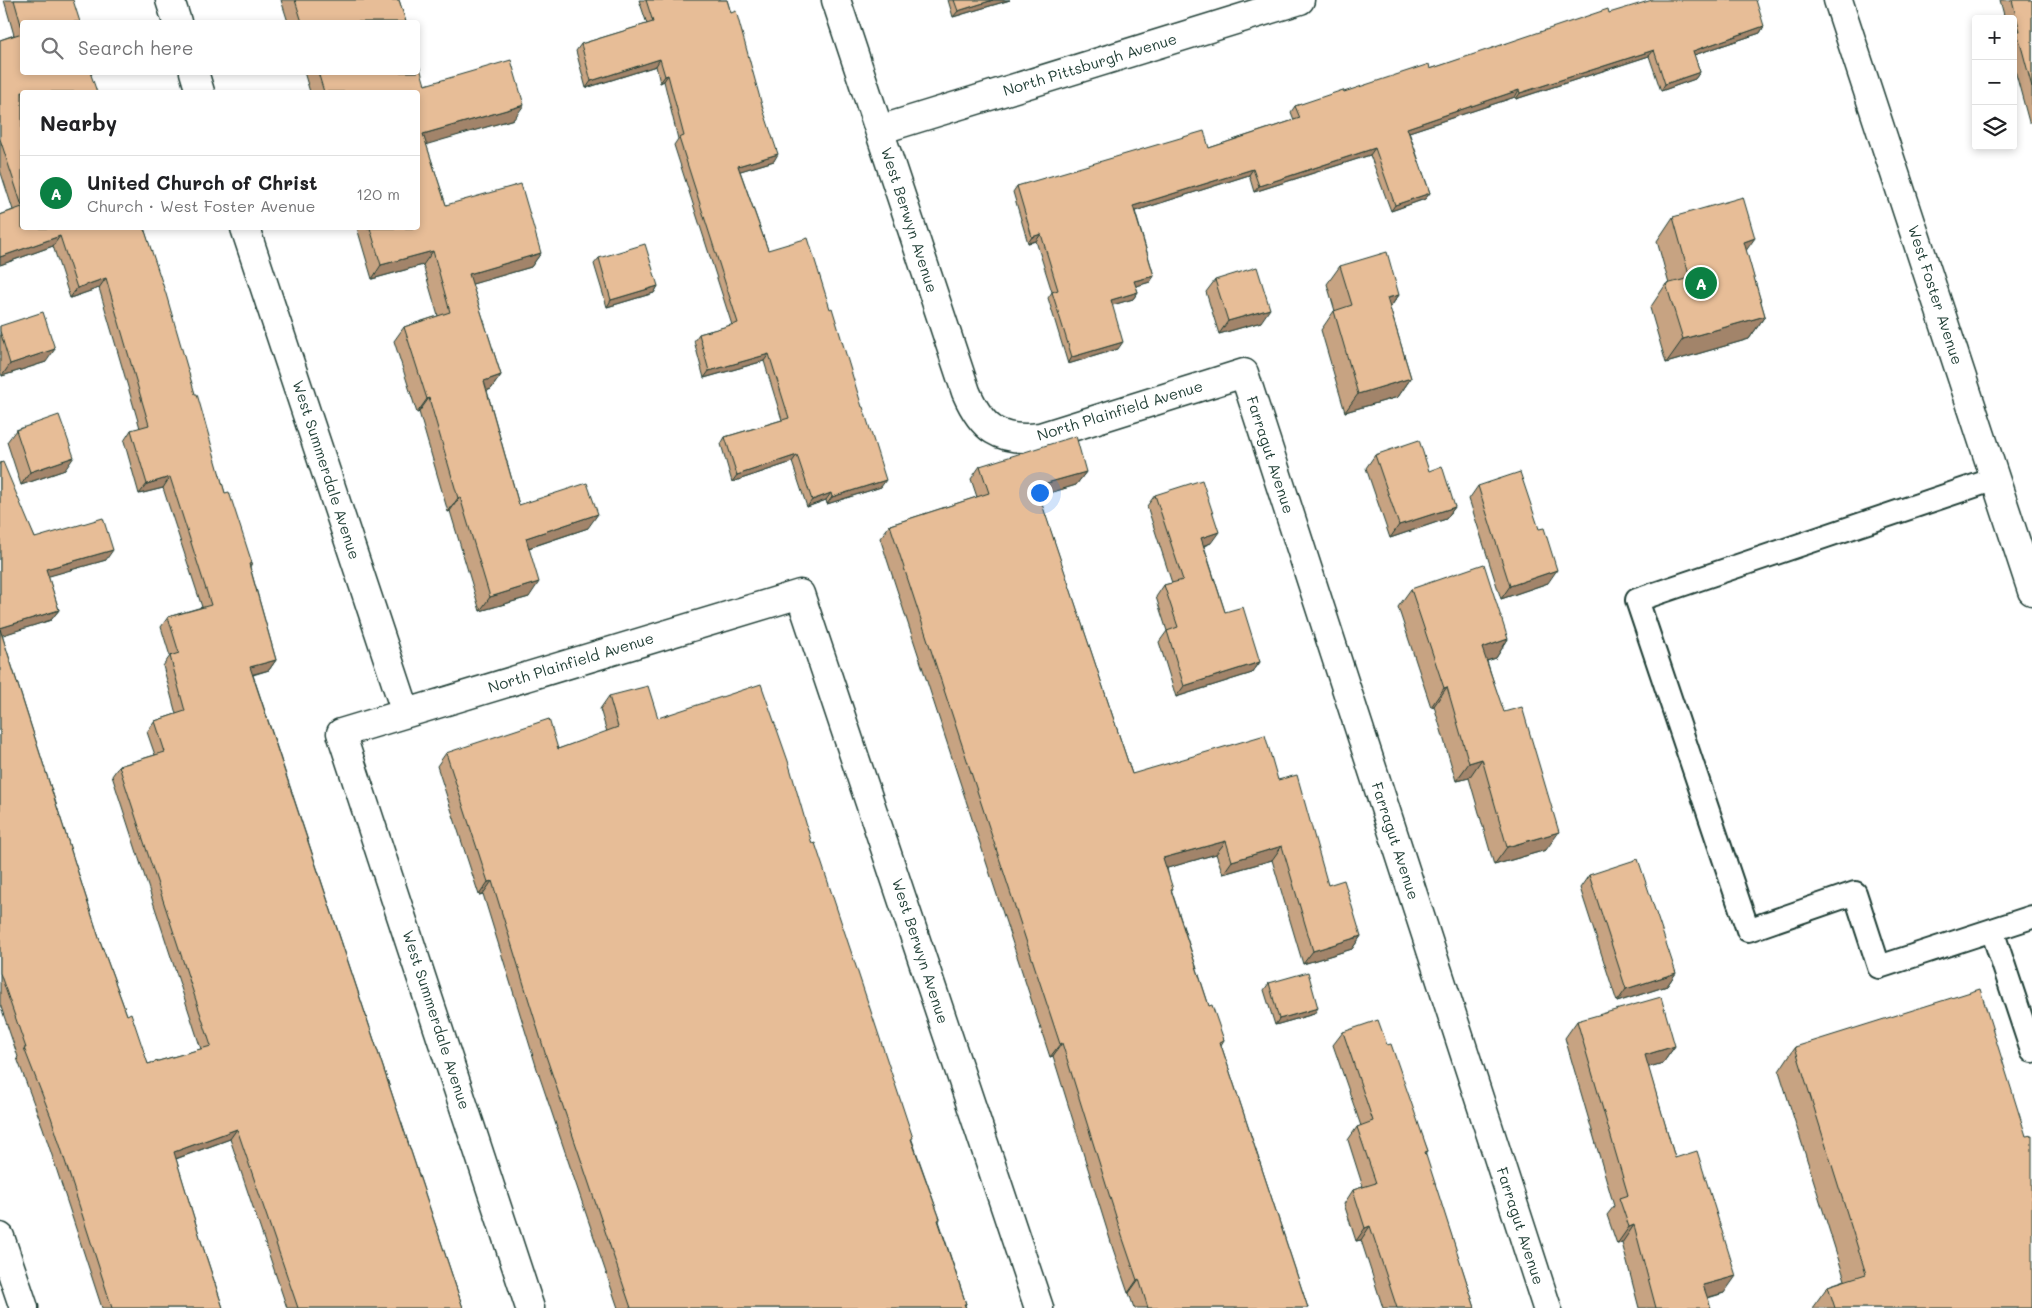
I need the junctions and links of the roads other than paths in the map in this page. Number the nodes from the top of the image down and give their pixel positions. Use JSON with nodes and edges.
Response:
{"nodes":[{"id":1,"x":170,"y":0,"type":"edge"},
{"id":2,"x":836,"y":0,"type":"edge"},
{"id":3,"x":1300,"y":0,"type":"edge"},
{"id":4,"x":1838,"y":0,"type":"edge"},
{"id":5,"x":176,"y":20,"type":"edge"},
{"id":6,"x":195,"y":75,"type":"edge"},
{"id":7,"x":199,"y":90,"type":"edge"},
{"id":8,"x":879,"y":130,"type":"junction"},
{"id":9,"x":246,"y":230,"type":"edge"},
{"id":10,"x":1244,"y":373,"type":"joint"},
{"id":11,"x":996,"y":432,"type":"joint"},
{"id":12,"x":1995,"y":479,"type":"junction"},
{"id":13,"x":2032,"y":591,"type":"edge"},
{"id":14,"x":800,"y":594,"type":"joint"},
{"id":15,"x":406,"y":713,"type":"junction"},
{"id":16,"x":341,"y":733,"type":"joint"},
{"id":17,"x":2032,"y":917,"type":"edge"},
{"id":18,"x":1992,"y":930,"type":"junction"},
{"id":19,"x":2032,"y":1051,"type":"edge"},
{"id":20,"x":0,"y":1237,"type":"edge"},
{"id":21,"x":24,"y":1308,"type":"edge"},
{"id":22,"x":530,"y":1308,"type":"edge"},
{"id":23,"x":1039,"y":1308,"type":"edge"},
{"id":24,"x":1547,"y":1308,"type":"edge"}],
"edges":[{"from":1,"to":5,"type":"street"},
{"from":2,"to":8,"type":"street","name":"West Berwyn Avenue"},
{"from":3,"to":8,"type":"street","name":"North Pittsburgh Avenue"},
{"from":4,"to":12,"type":"street","name":"West Foster Avenue"},
{"from":6,"to":7,"type":"street"},
{"from":8,"to":11,"type":"street","name":"West Berwyn Avenue"},
{"from":9,"to":15,"type":"street","name":"West Summerdale Avenue"},
{"from":10,"to":11,"type":"street","name":"North Plainfield Avenue"},
{"from":10,"to":24,"type":"street","name":"Farragut Avenue"},
{"from":12,"to":13,"type":"street","name":"West Foster Avenue"},
{"from":12,"to":18,"type":"lane"},
{"from":14,"to":15,"type":"street","name":"North Plainfield Avenue"},
{"from":14,"to":23,"type":"street","name":"West Berwyn Avenue"},
{"from":15,"to":16,"type":"street","name":"North Plainfield Avenue"},
{"from":16,"to":22,"type":"street","name":"West Summerdale Avenue"},
{"from":17,"to":18,"type":"lane"},
{"from":18,"to":19,"type":"lane"},
{"from":20,"to":21,"type":"street"}]}
